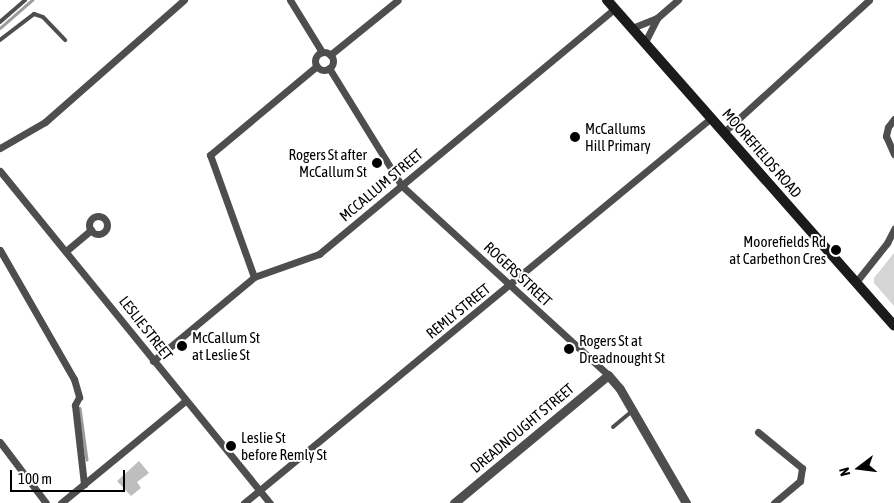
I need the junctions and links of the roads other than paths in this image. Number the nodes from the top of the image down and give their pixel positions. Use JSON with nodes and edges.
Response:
{"nodes":[{"id":1,"x":16,"y":0,"type":"edge"},
{"id":2,"x":25,"y":0,"type":"edge"},
{"id":3,"x":184,"y":0,"type":"edge"},
{"id":4,"x":290,"y":0,"type":"edge"},
{"id":5,"x":398,"y":0,"type":"edge"},
{"id":6,"x":678,"y":0,"type":"edge"},
{"id":7,"x":869,"y":0,"type":"edge"},
{"id":8,"x":611,"y":4,"type":"edge"},
{"id":9,"x":20,"y":5,"type":"junction"},
{"id":10,"x":657,"y":18,"type":"junction"},
{"id":11,"x":0,"y":22,"type":"edge"},
{"id":12,"x":632,"y":28,"type":"junction"},
{"id":13,"x":0,"y":40,"type":"edge"},
{"id":14,"x":65,"y":40,"type":"dead end"},
{"id":15,"x":645,"y":42,"type":"junction"},
{"id":16,"x":322,"y":52,"type":"junction"},
{"id":17,"x":330,"y":55,"type":"junction"},
{"id":18,"x":317,"y":66,"type":"junction"},
{"id":19,"x":328,"y":68,"type":"junction"},
{"id":20,"x":711,"y":118,"type":"junction"},
{"id":21,"x":894,"y":119,"type":"edge"},
{"id":22,"x":724,"y":132,"type":"junction"},
{"id":23,"x":0,"y":148,"type":"edge"},
{"id":24,"x":894,"y":154,"type":"edge"},
{"id":25,"x":0,"y":171,"type":"edge"},
{"id":26,"x":402,"y":186,"type":"junction"},
{"id":27,"x":894,"y":229,"type":"edge"},
{"id":28,"x":91,"y":230,"type":"dead end"},
{"id":29,"x":0,"y":250,"type":"edge"},
{"id":30,"x":66,"y":251,"type":"junction"},
{"id":31,"x":254,"y":277,"type":"junction"},
{"id":32,"x":856,"y":282,"type":"junction"},
{"id":33,"x":510,"y":286,"type":"junction"},
{"id":34,"x":894,"y":325,"type":"edge"},
{"id":35,"x":153,"y":361,"type":"junction"},
{"id":36,"x":608,"y":375,"type":"junction"},
{"id":37,"x":185,"y":401,"type":"junction"},
{"id":38,"x":632,"y":411,"type":"junction"},
{"id":39,"x":613,"y":427,"type":"dead end"},
{"id":40,"x":758,"y":432,"type":"dead end"},
{"id":41,"x":0,"y":442,"type":"edge"},
{"id":42,"x":84,"y":484,"type":"junction"},
{"id":43,"x":259,"y":491,"type":"junction"},
{"id":44,"x":46,"y":503,"type":"edge"},
{"id":45,"x":61,"y":503,"type":"edge"},
{"id":46,"x":244,"y":503,"type":"edge"},
{"id":47,"x":270,"y":503,"type":"edge"},
{"id":48,"x":454,"y":503,"type":"edge"},
{"id":49,"x":686,"y":503,"type":"edge"},
{"id":50,"x":774,"y":503,"type":"edge"}],
"edges":[{"from":1,"to":9,"type":"lane"},
{"from":2,"to":9,"type":"lane"},
{"from":3,"to":23,"type":"street"},
{"from":4,"to":16,"type":"street"},
{"from":5,"to":17,"type":"street"},
{"from":6,"to":10,"type":"street"},
{"from":7,"to":22,"type":"street"},
{"from":8,"to":12,"type":"main road","name":"MOOREFIELDS ROAD"},
{"from":8,"to":26,"type":"street","name":"MCCALLUM STREET"},
{"from":9,"to":11,"type":"lane"},
{"from":10,"to":12,"type":"street"},
{"from":10,"to":15,"type":"street"},
{"from":12,"to":15,"type":"main road","name":"MOOREFIELDS ROAD"},
{"from":13,"to":14,"type":"lane"},
{"from":15,"to":20,"type":"main road","name":"MOOREFIELDS ROAD"},
{"from":16,"to":17,"type":"street"},
{"from":16,"to":18,"type":"street"},
{"from":17,"to":19,"type":"street"},
{"from":18,"to":19,"type":"street"},
{"from":18,"to":31,"type":"street"},
{"from":19,"to":26,"type":"street","name":"ROGERS STREET"},
{"from":20,"to":22,"type":"main road","name":"MOOREFIELDS ROAD"},
{"from":20,"to":33,"type":"street","name":"REMLY STREET"},
{"from":21,"to":24,"type":"street"},
{"from":22,"to":32,"type":"main road","name":"MOOREFIELDS ROAD"},
{"from":25,"to":30,"type":"street","name":"LESLIE STREET"},
{"from":26,"to":31,"type":"street","name":"MCCALLUM STREET"},
{"from":26,"to":33,"type":"street","name":"ROGERS STREET"},
{"from":27,"to":32,"type":"street"},
{"from":28,"to":30,"type":"street"},
{"from":29,"to":42,"type":"street"},
{"from":30,"to":35,"type":"street","name":"LESLIE STREET"},
{"from":31,"to":35,"type":"street","name":"MCCALLUM STREET"},
{"from":32,"to":34,"type":"main road","name":"MOOREFIELDS ROAD"},
{"from":33,"to":36,"type":"street","name":"ROGERS STREET"},
{"from":33,"to":43,"type":"street","name":"REMLY STREET"},
{"from":35,"to":37,"type":"street","name":"LESLIE STREET"},
{"from":36,"to":38,"type":"street","name":"ROGERS STREET"},
{"from":36,"to":48,"type":"street","name":"DREADNOUGHT STREET"},
{"from":37,"to":42,"type":"street"},
{"from":37,"to":43,"type":"street","name":"LESLIE STREET"},
{"from":38,"to":39,"type":"lane"},
{"from":38,"to":49,"type":"street","name":"ROGERS STREET"},
{"from":40,"to":50,"type":"street"},
{"from":41,"to":44,"type":"street"},
{"from":42,"to":45,"type":"street"},
{"from":43,"to":46,"type":"street","name":"REMLY STREET"},
{"from":43,"to":47,"type":"street","name":"LESLIE STREET"}]}
